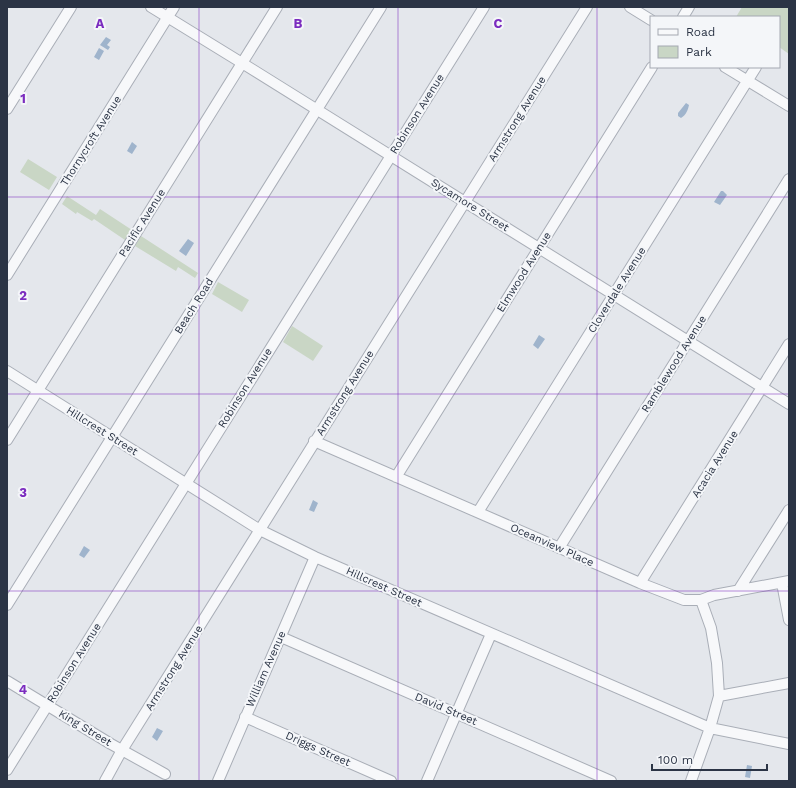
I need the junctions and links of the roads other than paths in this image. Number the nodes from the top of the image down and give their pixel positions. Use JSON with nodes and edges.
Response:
{"nodes":[{"id":1,"x":71,"y":7,"type":"edge"},
{"id":2,"x":151,"y":7,"type":"edge"},
{"id":3,"x":174,"y":7,"type":"edge"},
{"id":4,"x":277,"y":7,"type":"edge"},
{"id":5,"x":381,"y":7,"type":"edge"},
{"id":6,"x":484,"y":7,"type":"edge"},
{"id":7,"x":587,"y":7,"type":"edge"},
{"id":8,"x":630,"y":7,"type":"edge"},
{"id":9,"x":689,"y":7,"type":"edge"},
{"id":10,"x":684,"y":16,"type":"edge"},
{"id":11,"x":168,"y":17,"type":"junction"},
{"id":12,"x":650,"y":19,"type":"edge"},
{"id":13,"x":242,"y":63,"type":"junction"},
{"id":14,"x":651,"y":68,"type":"edge"},
{"id":15,"x":727,"y":68,"type":"edge"},
{"id":16,"x":755,"y":68,"type":"edge"},
{"id":17,"x":748,"y":81,"type":"junction"},
{"id":18,"x":789,"y":106,"type":"edge"},
{"id":19,"x":7,"y":109,"type":"edge"},
{"id":20,"x":317,"y":109,"type":"junction"},
{"id":21,"x":391,"y":156,"type":"junction"},
{"id":22,"x":789,"y":179,"type":"edge"},
{"id":23,"x":465,"y":202,"type":"junction"},
{"id":24,"x":539,"y":248,"type":"junction"},
{"id":25,"x":7,"y":275,"type":"edge"},
{"id":26,"x":614,"y":295,"type":"junction"},
{"id":27,"x":688,"y":341,"type":"junction"},
{"id":28,"x":789,"y":344,"type":"edge"},
{"id":29,"x":7,"y":371,"type":"edge"},
{"id":30,"x":762,"y":387,"type":"junction"},
{"id":31,"x":38,"y":391,"type":"junction"},
{"id":32,"x":789,"y":404,"type":"edge"},
{"id":33,"x":112,"y":437,"type":"junction"},
{"id":34,"x":7,"y":440,"type":"edge"},
{"id":35,"x":314,"y":441,"type":"junction"},
{"id":36,"x":396,"y":477,"type":"junction"},
{"id":37,"x":186,"y":483,"type":"junction"},
{"id":38,"x":789,"y":510,"type":"edge"},
{"id":39,"x":478,"y":512,"type":"junction"},
{"id":40,"x":260,"y":530,"type":"junction"},
{"id":41,"x":559,"y":548,"type":"junction"},
{"id":42,"x":315,"y":557,"type":"junction"},
{"id":43,"x":786,"y":582,"type":"edge"},
{"id":44,"x":640,"y":583,"type":"junction"},
{"id":45,"x":738,"y":591,"type":"junction"},
{"id":46,"x":701,"y":600,"type":"junction"},
{"id":47,"x":7,"y":605,"type":"edge"},
{"id":48,"x":789,"y":620,"type":"edge"},
{"id":49,"x":491,"y":634,"type":"junction"},
{"id":50,"x":281,"y":637,"type":"junction"},
{"id":51,"x":7,"y":681,"type":"edge"},
{"id":52,"x":789,"y":683,"type":"edge"},
{"id":53,"x":719,"y":696,"type":"junction"},
{"id":54,"x":48,"y":705,"type":"junction"},
{"id":55,"x":456,"y":714,"type":"junction"},
{"id":56,"x":245,"y":717,"type":"junction"},
{"id":57,"x":710,"y":728,"type":"junction"},
{"id":58,"x":789,"y":744,"type":"edge"},
{"id":59,"x":122,"y":750,"type":"junction"},
{"id":60,"x":7,"y":770,"type":"edge"},
{"id":61,"x":165,"y":774,"type":"dead end"},
{"id":62,"x":105,"y":781,"type":"edge"},
{"id":63,"x":218,"y":781,"type":"edge"},
{"id":64,"x":391,"y":781,"type":"edge"},
{"id":65,"x":427,"y":781,"type":"edge"},
{"id":66,"x":611,"y":781,"type":"edge"},
{"id":67,"x":691,"y":781,"type":"edge"}],
"edges":[{"from":1,"to":19,"type":"street"},
{"from":2,"to":11,"type":"street","name":"Sycamore Street"},
{"from":3,"to":11,"type":"street","name":"Thornycroft Avenue"},
{"from":4,"to":13,"type":"street","name":"Pacific Avenue"},
{"from":5,"to":20,"type":"street","name":"Beach Road"},
{"from":6,"to":21,"type":"street","name":"Robinson Avenue"},
{"from":7,"to":23,"type":"street","name":"Armstrong Avenue"},
{"from":8,"to":12,"type":"street"},
{"from":9,"to":10,"type":"street"},
{"from":11,"to":13,"type":"street","name":"Sycamore Street"},
{"from":11,"to":25,"type":"street","name":"Thornycroft Avenue"},
{"from":13,"to":20,"type":"street","name":"Sycamore Street"},
{"from":13,"to":31,"type":"street","name":"Pacific Avenue"},
{"from":14,"to":24,"type":"street","name":"Elmwood Avenue"},
{"from":15,"to":17,"type":"street"},
{"from":16,"to":17,"type":"street","name":"Cloverdale Avenue"},
{"from":17,"to":18,"type":"street"},
{"from":17,"to":26,"type":"street","name":"Cloverdale Avenue"},
{"from":20,"to":21,"type":"street","name":"Sycamore Street"},
{"from":20,"to":33,"type":"street","name":"Beach Road"},
{"from":21,"to":23,"type":"street","name":"Sycamore Street"},
{"from":21,"to":37,"type":"street","name":"Robinson Avenue"},
{"from":22,"to":27,"type":"street","name":"Ramblewood Avenue"},
{"from":23,"to":24,"type":"street","name":"Sycamore Street"},
{"from":23,"to":35,"type":"street","name":"Armstrong Avenue"},
{"from":24,"to":26,"type":"street","name":"Sycamore Street"},
{"from":24,"to":36,"type":"street","name":"Elmwood Avenue"},
{"from":26,"to":27,"type":"street","name":"Sycamore Street"},
{"from":26,"to":39,"type":"street","name":"Cloverdale Avenue"},
{"from":27,"to":30,"type":"street","name":"Sycamore Street"},
{"from":27,"to":41,"type":"street","name":"Ramblewood Avenue"},
{"from":28,"to":30,"type":"street","name":"Acacia Avenue"},
{"from":29,"to":31,"type":"street","name":"Hillcrest Street"},
{"from":30,"to":32,"type":"street","name":"Sycamore Street"},
{"from":30,"to":44,"type":"street","name":"Acacia Avenue"},
{"from":31,"to":33,"type":"street","name":"Hillcrest Street"},
{"from":31,"to":34,"type":"street","name":"Pacific Avenue"},
{"from":33,"to":37,"type":"street","name":"Hillcrest Street"},
{"from":33,"to":47,"type":"street","name":"Beach Road"},
{"from":35,"to":36,"type":"street","name":"Oceanview Place"},
{"from":35,"to":40,"type":"street","name":"Armstrong Avenue"},
{"from":36,"to":39,"type":"street","name":"Oceanview Place"},
{"from":37,"to":40,"type":"street","name":"Hillcrest Street"},
{"from":37,"to":54,"type":"street","name":"Robinson Avenue"},
{"from":38,"to":45,"type":"street"},
{"from":39,"to":41,"type":"street","name":"Oceanview Place"},
{"from":40,"to":42,"type":"street","name":"Hillcrest Street"},
{"from":40,"to":59,"type":"street","name":"Armstrong Avenue"},
{"from":41,"to":44,"type":"street","name":"Oceanview Place"},
{"from":42,"to":49,"type":"street","name":"Hillcrest Street"},
{"from":42,"to":50,"type":"street","name":"William Avenue"},
{"from":43,"to":45,"type":"street"},
{"from":43,"to":48,"type":"street"},
{"from":44,"to":46,"type":"street","name":"Oceanview Place"},
{"from":45,"to":46,"type":"street"},
{"from":46,"to":53,"type":"street"},
{"from":49,"to":55,"type":"street"},
{"from":49,"to":57,"type":"street","name":"Hillcrest Street"},
{"from":50,"to":55,"type":"street","name":"David Street"},
{"from":50,"to":56,"type":"street","name":"William Avenue"},
{"from":51,"to":54,"type":"street","name":"King Street"},
{"from":52,"to":53,"type":"street"},
{"from":53,"to":57,"type":"street"},
{"from":54,"to":59,"type":"street","name":"King Street"},
{"from":54,"to":60,"type":"street","name":"Robinson Avenue"},
{"from":55,"to":65,"type":"street"},
{"from":55,"to":66,"type":"street","name":"David Street"},
{"from":56,"to":63,"type":"street","name":"William Avenue"},
{"from":56,"to":64,"type":"street","name":"Driggs Street"},
{"from":57,"to":58,"type":"street","name":"Hillcrest Street"},
{"from":57,"to":67,"type":"street"},
{"from":59,"to":61,"type":"street","name":"King Street"},
{"from":59,"to":62,"type":"street","name":"Armstrong Avenue"}]}
